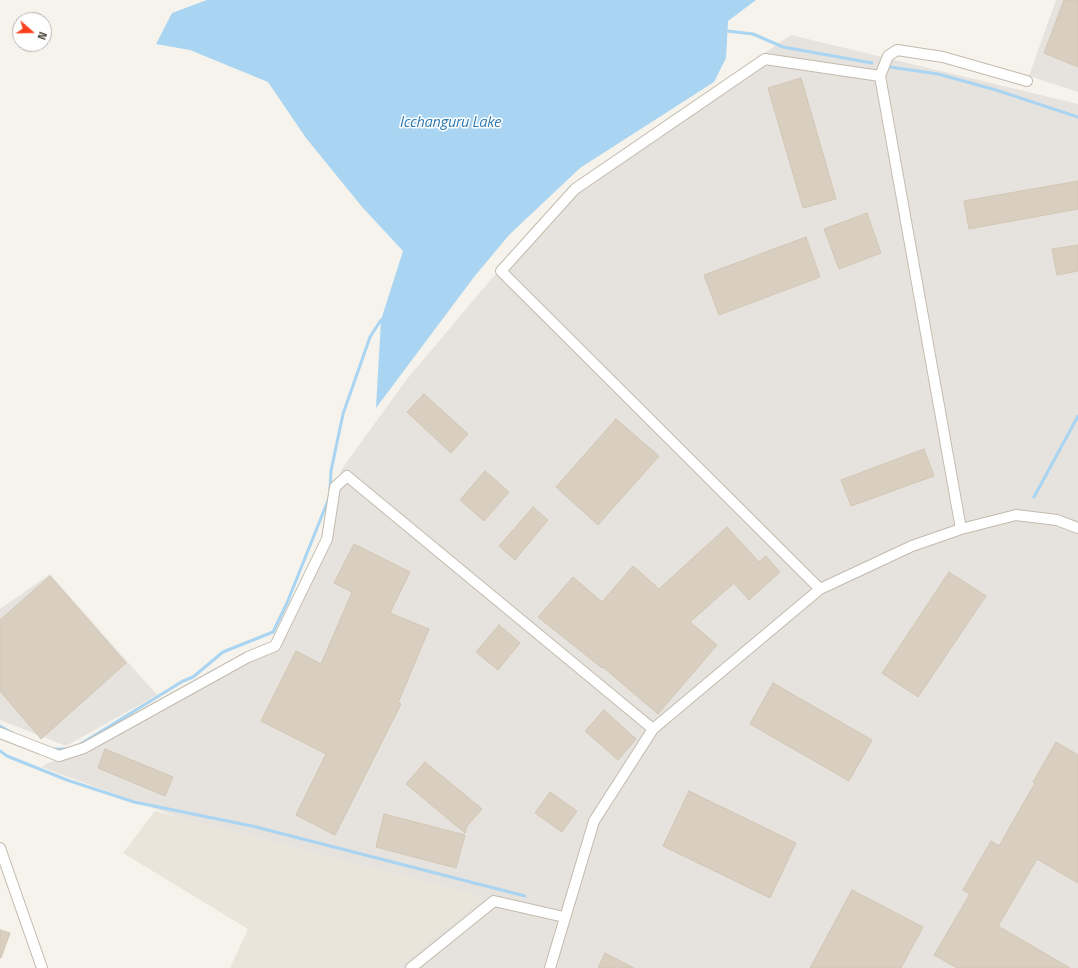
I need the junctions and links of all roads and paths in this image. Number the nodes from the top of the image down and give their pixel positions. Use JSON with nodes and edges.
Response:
{"nodes":[{"id":1,"x":880,"y":76,"type":"junction"},
{"id":2,"x":1027,"y":81,"type":"dead end"},
{"id":3,"x":1078,"y":528,"type":"edge"},
{"id":4,"x":961,"y":530,"type":"junction"},
{"id":5,"x":820,"y":589,"type":"junction"},
{"id":6,"x":653,"y":729,"type":"junction"},
{"id":7,"x":0,"y":733,"type":"edge"},
{"id":8,"x":1,"y":851,"type":"edge"},
{"id":9,"x":564,"y":917,"type":"junction"},
{"id":10,"x":42,"y":968,"type":"edge"},
{"id":11,"x":411,"y":968,"type":"edge"},
{"id":12,"x":550,"y":968,"type":"edge"}],
"edges":[{"from":1,"to":2,"type":"street"},
{"from":1,"to":4,"type":"street"},
{"from":1,"to":5,"type":"street"},
{"from":3,"to":4,"type":"street"},
{"from":4,"to":5,"type":"street"},
{"from":5,"to":6,"type":"street"},
{"from":6,"to":7,"type":"street"},
{"from":6,"to":9,"type":"street"},
{"from":8,"to":10,"type":"street"},
{"from":9,"to":11,"type":"street"},
{"from":9,"to":12,"type":"street"}]}
